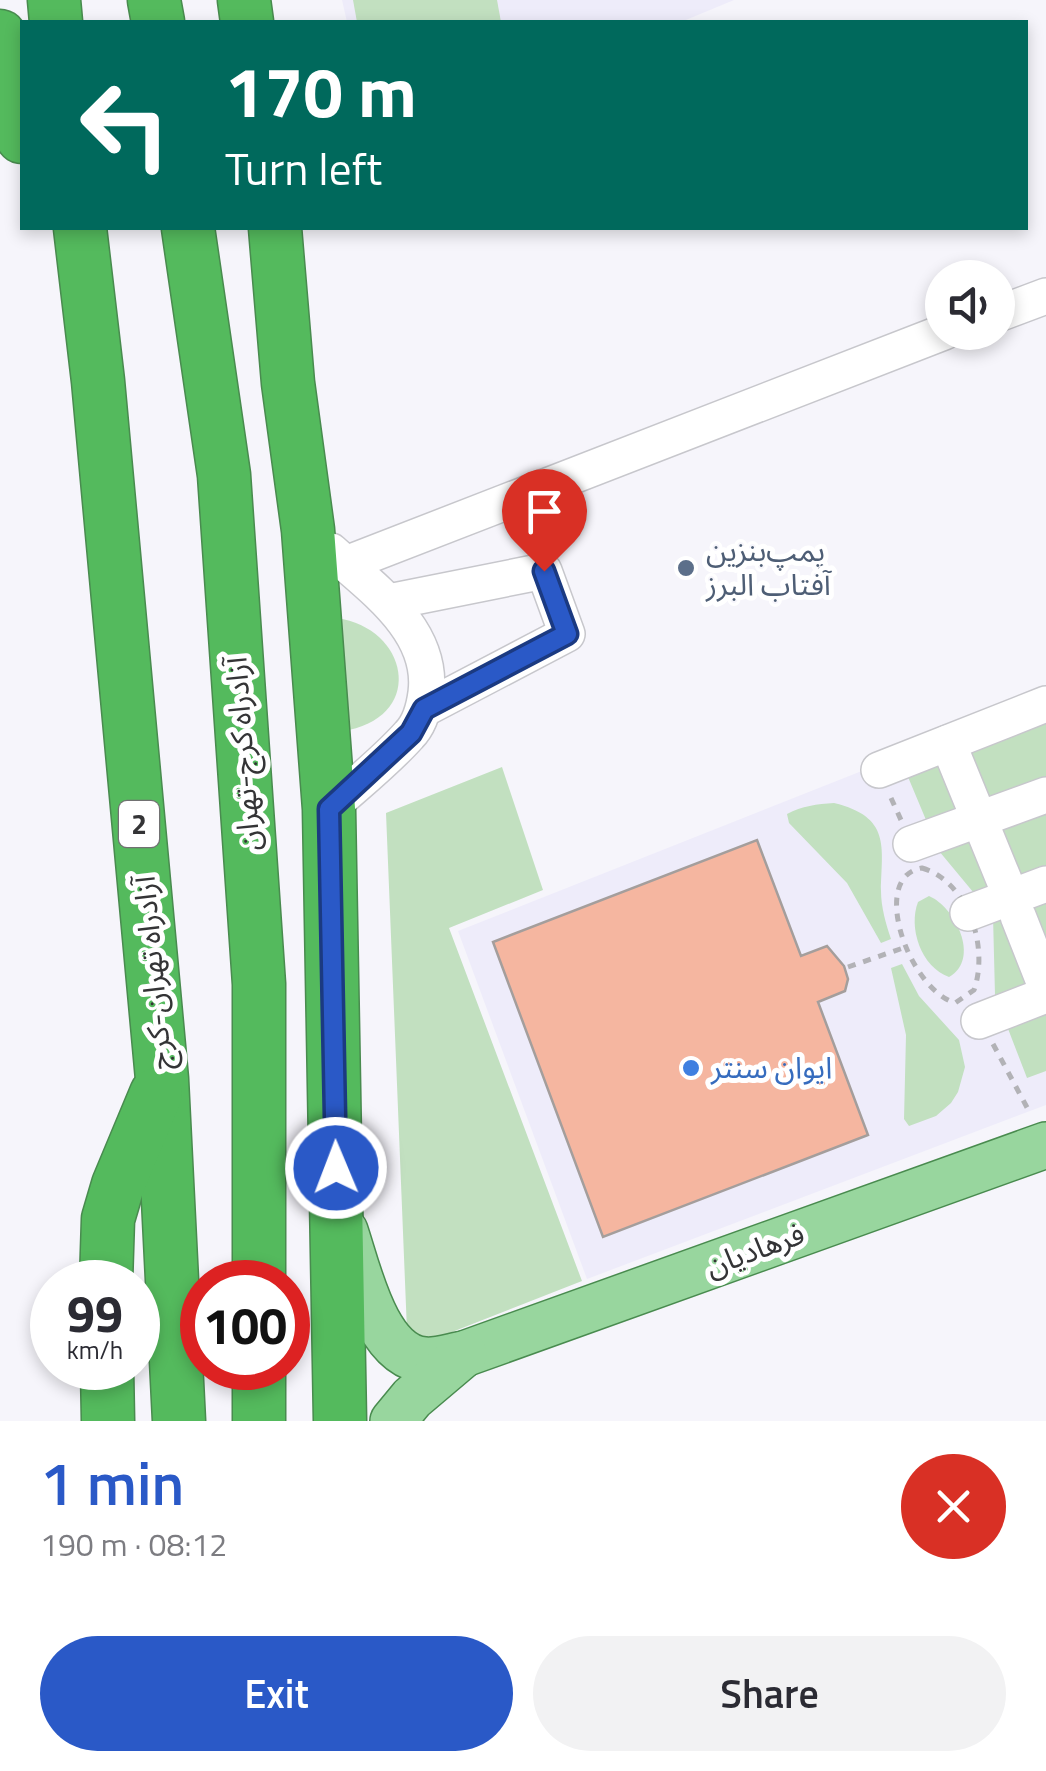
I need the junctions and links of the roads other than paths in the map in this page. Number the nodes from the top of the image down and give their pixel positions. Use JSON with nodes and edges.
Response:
{"nodes":[{"id":1,"x":0,"y":36,"type":"edge"},
{"id":2,"x":20,"y":128,"type":"edge"},
{"id":3,"x":43,"y":230,"type":"edge"},
{"id":4,"x":80,"y":230,"type":"edge"},
{"id":5,"x":188,"y":230,"type":"edge"},
{"id":6,"x":275,"y":230,"type":"edge"},
{"id":7,"x":1046,"y":296,"type":"edge"},
{"id":8,"x":1015,"y":308,"type":"edge"},
{"id":9,"x":925,"y":339,"type":"edge"},
{"id":10,"x":98,"y":381,"type":"junction"},
{"id":11,"x":308,"y":530,"type":"junction"},
{"id":12,"x":346,"y":564,"type":"junction"},
{"id":13,"x":388,"y":602,"type":"junction"},
{"id":14,"x":1046,"y":704,"type":"edge"},
{"id":15,"x":424,"y":709,"type":"junction"},
{"id":16,"x":948,"y":743,"type":"junction"},
{"id":17,"x":879,"y":770,"type":"road end"},
{"id":18,"x":1046,"y":795,"type":"edge"},
{"id":19,"x":329,"y":809,"type":"junction"},
{"id":20,"x":979,"y":819,"type":"junction"},
{"id":21,"x":917,"y":856,"type":"road end"},
{"id":22,"x":1046,"y":884,"type":"edge"},
{"id":23,"x":1025,"y":906,"type":"edge"},
{"id":24,"x":972,"y":923,"type":"road end"},
{"id":25,"x":1046,"y":987,"type":"edge"},
{"id":26,"x":1046,"y":995,"type":"edge"},
{"id":27,"x":972,"y":1010,"type":"road end"},
{"id":28,"x":162,"y":1079,"type":"junction"},
{"id":29,"x":1044,"y":1146,"type":"edge"},
{"id":30,"x":336,"y":1208,"type":"junction"},
{"id":31,"x":107,"y":1260,"type":"edge"},
{"id":32,"x":259,"y":1260,"type":"edge"},
{"id":33,"x":464,"y":1354,"type":"junction"},
{"id":34,"x":107,"y":1390,"type":"edge"},
{"id":35,"x":259,"y":1390,"type":"edge"},
{"id":36,"x":108,"y":1421,"type":"edge"},
{"id":37,"x":178,"y":1421,"type":"edge"},
{"id":38,"x":259,"y":1421,"type":"edge"},
{"id":39,"x":340,"y":1421,"type":"edge"},
{"id":40,"x":393,"y":1421,"type":"edge"}],
"edges":[{"from":1,"to":2,"type":"highway"},
{"from":3,"to":10,"type":"highway"},
{"from":4,"to":10,"type":"highway","name":"آزادراه تهران-کرج","number":"2"},
{"from":5,"to":32,"type":"highway","name":"آزادراه کرج-تهران"},
{"from":6,"to":11,"type":"highway"},
{"from":7,"to":8,"type":"street"},
{"from":9,"to":12,"type":"street"},
{"from":10,"to":28,"type":"highway","name":"آزادراه تهران-کرج","number":"2"},
{"from":11,"to":12,"type":"street"},
{"from":11,"to":19,"type":"highway"},
{"from":12,"to":13,"type":"street"},
{"from":13,"to":15,"type":"street"},
{"from":13,"to":15,"type":"street"},
{"from":14,"to":16,"type":"street"},
{"from":15,"to":19,"type":"street"},
{"from":16,"to":17,"type":"street"},
{"from":16,"to":20,"type":"street"},
{"from":18,"to":20,"type":"street"},
{"from":19,"to":30,"type":"highway"},
{"from":20,"to":21,"type":"street"},
{"from":20,"to":23,"type":"street"},
{"from":22,"to":23,"type":"street"},
{"from":23,"to":24,"type":"street"},
{"from":23,"to":25,"type":"street"},
{"from":26,"to":27,"type":"street"},
{"from":28,"to":31,"type":"highway"},
{"from":28,"to":37,"type":"highway","name":"آزادراه تهران-کرج","number":"2"},
{"from":29,"to":33,"type":"main road","name":"فرهادیان"},
{"from":30,"to":33,"type":"main road"},
{"from":30,"to":39,"type":"highway"},
{"from":33,"to":40,"type":"main road"},
{"from":34,"to":36,"type":"highway"},
{"from":35,"to":38,"type":"highway"}]}
